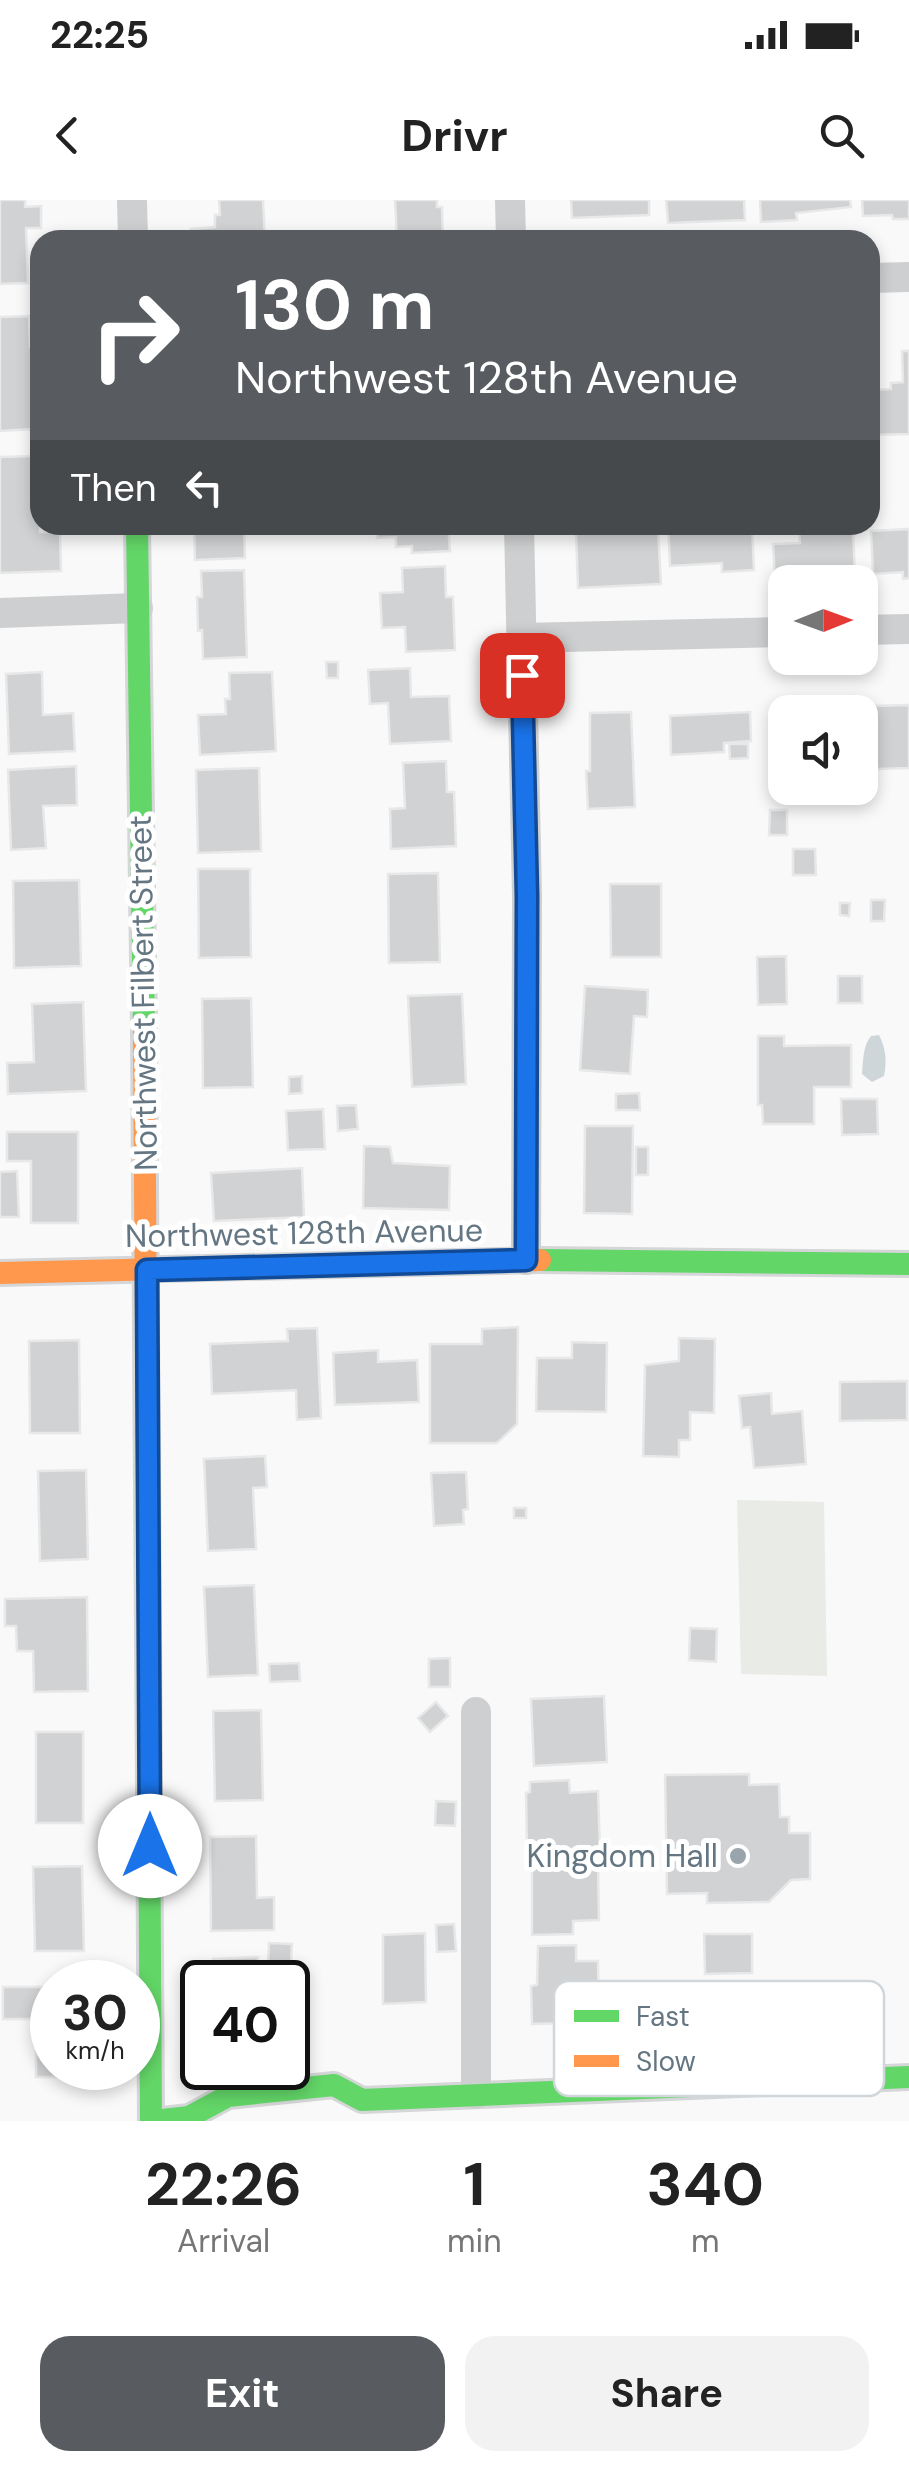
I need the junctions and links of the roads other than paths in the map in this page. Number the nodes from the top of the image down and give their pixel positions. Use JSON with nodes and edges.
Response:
{"nodes":[{"id":1,"x":132,"y":200,"type":"edge"},
{"id":2,"x":510,"y":200,"type":"edge"},
{"id":3,"x":132,"y":230,"type":"edge"},
{"id":4,"x":511,"y":230,"type":"edge"},
{"id":5,"x":909,"y":277,"type":"edge"},
{"id":6,"x":880,"y":278,"type":"edge"},
{"id":7,"x":137,"y":535,"type":"edge"},
{"id":8,"x":518,"y":535,"type":"edge"},
{"id":9,"x":138,"y":608,"type":"junction"},
{"id":10,"x":0,"y":613,"type":"edge"},
{"id":11,"x":909,"y":629,"type":"edge"},
{"id":12,"x":878,"y":630,"type":"edge"},
{"id":13,"x":768,"y":632,"type":"edge"},
{"id":14,"x":522,"y":638,"type":"junction"},
{"id":15,"x":526,"y":1260,"type":"junction"},
{"id":16,"x":909,"y":1264,"type":"edge"},
{"id":17,"x":147,"y":1270,"type":"junction"},
{"id":18,"x":0,"y":1273,"type":"edge"},
{"id":19,"x":476,"y":1712,"type":"dead end"},
{"id":20,"x":909,"y":2077,"type":"edge"},
{"id":21,"x":884,"y":2078,"type":"edge"},
{"id":22,"x":554,"y":2091,"type":"edge"},
{"id":23,"x":476,"y":2094,"type":"junction"},
{"id":24,"x":362,"y":2100,"type":"junction"},
{"id":25,"x":195,"y":2119,"type":"edge"},
{"id":26,"x":153,"y":2121,"type":"edge"},
{"id":27,"x":338,"y":2121,"type":"edge"}],
"edges":[{"from":1,"to":3,"type":"street"},
{"from":2,"to":4,"type":"street"},
{"from":5,"to":6,"type":"street"},
{"from":7,"to":9,"type":"street","name":"Northwest Filbert Street"},
{"from":8,"to":14,"type":"street"},
{"from":9,"to":10,"type":"street"},
{"from":9,"to":17,"type":"street","name":"Northwest Filbert Street"},
{"from":11,"to":12,"type":"street"},
{"from":13,"to":14,"type":"street"},
{"from":14,"to":15,"type":"street"},
{"from":15,"to":16,"type":"street","name":"Northwest 128th Avenue"},
{"from":15,"to":17,"type":"street","name":"Northwest 128th Avenue"},
{"from":17,"to":18,"type":"street","name":"Northwest 128th Avenue"},
{"from":17,"to":26,"type":"street","name":"Northwest Filbert Street"},
{"from":19,"to":23,"type":"street"},
{"from":20,"to":21,"type":"street"},
{"from":22,"to":23,"type":"street"},
{"from":23,"to":24,"type":"street"},
{"from":24,"to":25,"type":"street"},
{"from":24,"to":27,"type":"street"},
{"from":25,"to":26,"type":"street"}]}
